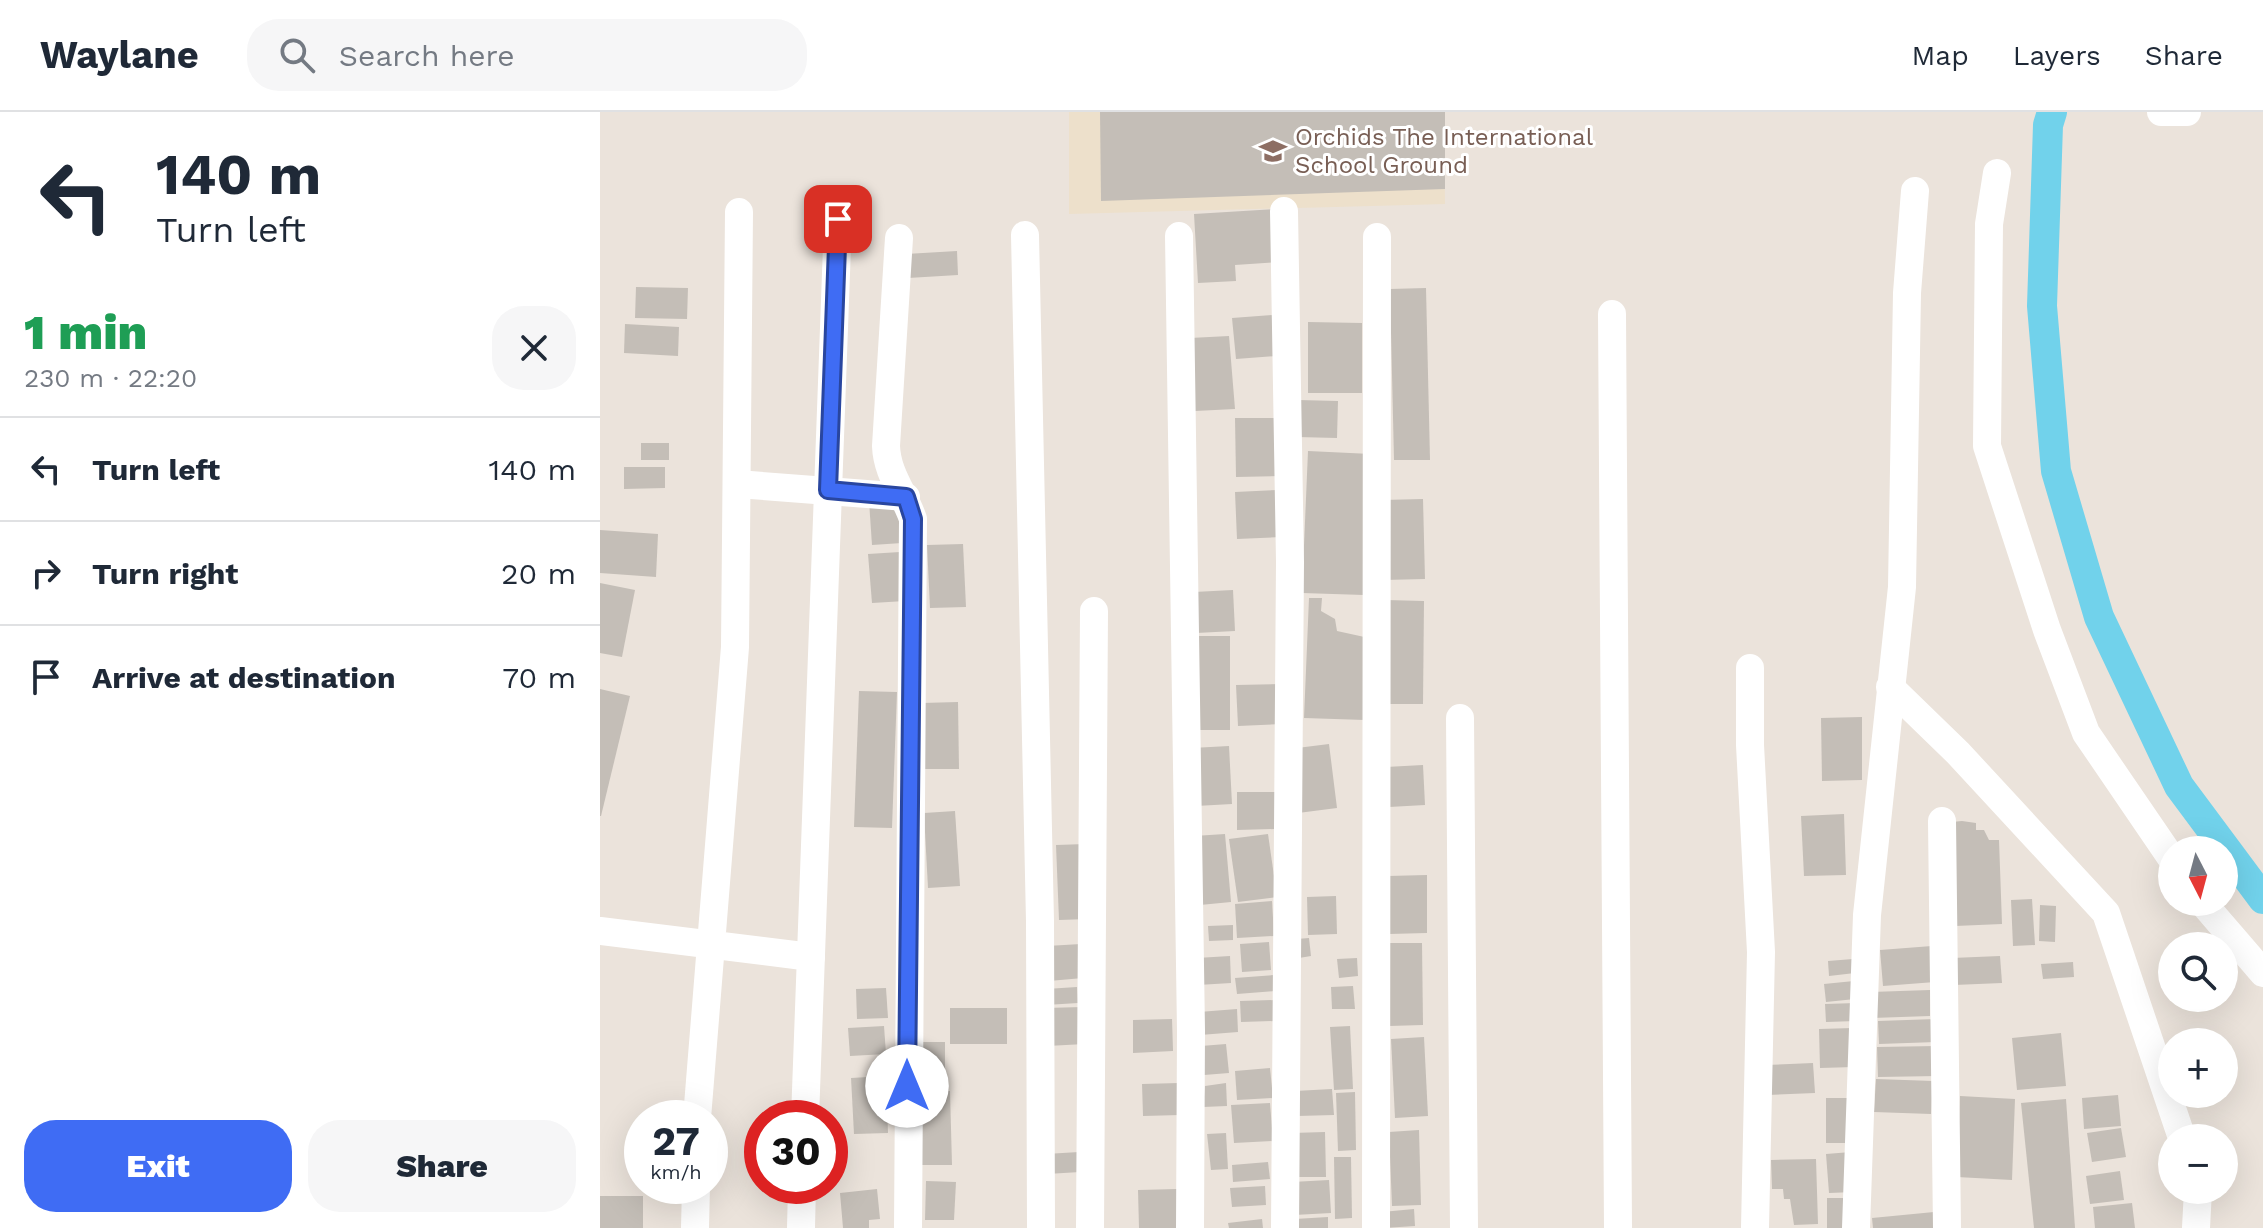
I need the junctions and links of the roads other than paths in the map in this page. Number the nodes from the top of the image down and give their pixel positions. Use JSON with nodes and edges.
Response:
{"nodes":[{"id":1,"x":2161,"y":112,"type":"edge"},
{"id":2,"x":2187,"y":112,"type":"edge"},
{"id":3,"x":1997,"y":173,"type":"dead end"},
{"id":4,"x":1915,"y":191,"type":"dead end"},
{"id":5,"x":1284,"y":211,"type":"dead end"},
{"id":6,"x":739,"y":212,"type":"dead end"},
{"id":7,"x":838,"y":219,"type":"dead end"},
{"id":8,"x":1025,"y":235,"type":"dead end"},
{"id":9,"x":1179,"y":236,"type":"dead end"},
{"id":10,"x":1377,"y":237,"type":"dead end"},
{"id":11,"x":899,"y":238,"type":"dead end"},
{"id":12,"x":1612,"y":314,"type":"dead end"},
{"id":13,"x":737,"y":484,"type":"junction"},
{"id":14,"x":828,"y":490,"type":"junction"},
{"id":15,"x":906,"y":497,"type":"junction"},
{"id":16,"x":1094,"y":611,"type":"dead end"},
{"id":17,"x":1750,"y":668,"type":"dead end"},
{"id":18,"x":1890,"y":687,"type":"junction"},
{"id":19,"x":1460,"y":718,"type":"dead end"},
{"id":20,"x":1942,"y":821,"type":"dead end"},
{"id":21,"x":2158,"y":838,"type":"edge"},
{"id":22,"x":2214,"y":916,"type":"edge"},
{"id":23,"x":600,"y":931,"type":"edge"},
{"id":24,"x":710,"y":945,"type":"junction"},
{"id":25,"x":811,"y":957,"type":"junction"},
{"id":26,"x":2263,"y":973,"type":"edge"},
{"id":27,"x":698,"y":1100,"type":"edge"},
{"id":28,"x":806,"y":1100,"type":"edge"},
{"id":29,"x":2177,"y":1124,"type":"edge"},
{"id":30,"x":696,"y":1204,"type":"edge"},
{"id":31,"x":802,"y":1204,"type":"edge"},
{"id":32,"x":2197,"y":1204,"type":"edge"},
{"id":33,"x":695,"y":1228,"type":"edge"},
{"id":34,"x":801,"y":1228,"type":"edge"},
{"id":35,"x":908,"y":1228,"type":"edge"},
{"id":36,"x":1041,"y":1228,"type":"edge"},
{"id":37,"x":1090,"y":1228,"type":"edge"},
{"id":38,"x":1190,"y":1228,"type":"edge"},
{"id":39,"x":1285,"y":1228,"type":"edge"},
{"id":40,"x":1376,"y":1228,"type":"edge"},
{"id":41,"x":1464,"y":1228,"type":"edge"},
{"id":42,"x":1618,"y":1228,"type":"edge"},
{"id":43,"x":1755,"y":1228,"type":"edge"},
{"id":44,"x":1856,"y":1228,"type":"edge"},
{"id":45,"x":1947,"y":1228,"type":"edge"},
{"id":46,"x":2196,"y":1228,"type":"edge"}],
"edges":[{"from":1,"to":2,"type":"street"},
{"from":3,"to":21,"type":"street"},
{"from":4,"to":18,"type":"street"},
{"from":5,"to":39,"type":"street"},
{"from":6,"to":13,"type":"street"},
{"from":7,"to":14,"type":"street"},
{"from":8,"to":36,"type":"street"},
{"from":9,"to":38,"type":"street"},
{"from":10,"to":40,"type":"street"},
{"from":11,"to":15,"type":"street"},
{"from":12,"to":42,"type":"street"},
{"from":13,"to":14,"type":"street"},
{"from":13,"to":24,"type":"street"},
{"from":14,"to":15,"type":"street"},
{"from":14,"to":25,"type":"street"},
{"from":15,"to":35,"type":"street"},
{"from":16,"to":37,"type":"street"},
{"from":17,"to":43,"type":"street"},
{"from":18,"to":29,"type":"street"},
{"from":18,"to":44,"type":"street"},
{"from":19,"to":41,"type":"street"},
{"from":20,"to":45,"type":"street"},
{"from":22,"to":26,"type":"street"},
{"from":23,"to":24,"type":"street"},
{"from":24,"to":25,"type":"street"},
{"from":24,"to":27,"type":"street"},
{"from":25,"to":28,"type":"street"},
{"from":30,"to":33,"type":"street"},
{"from":31,"to":34,"type":"street"},
{"from":32,"to":46,"type":"street"}]}
